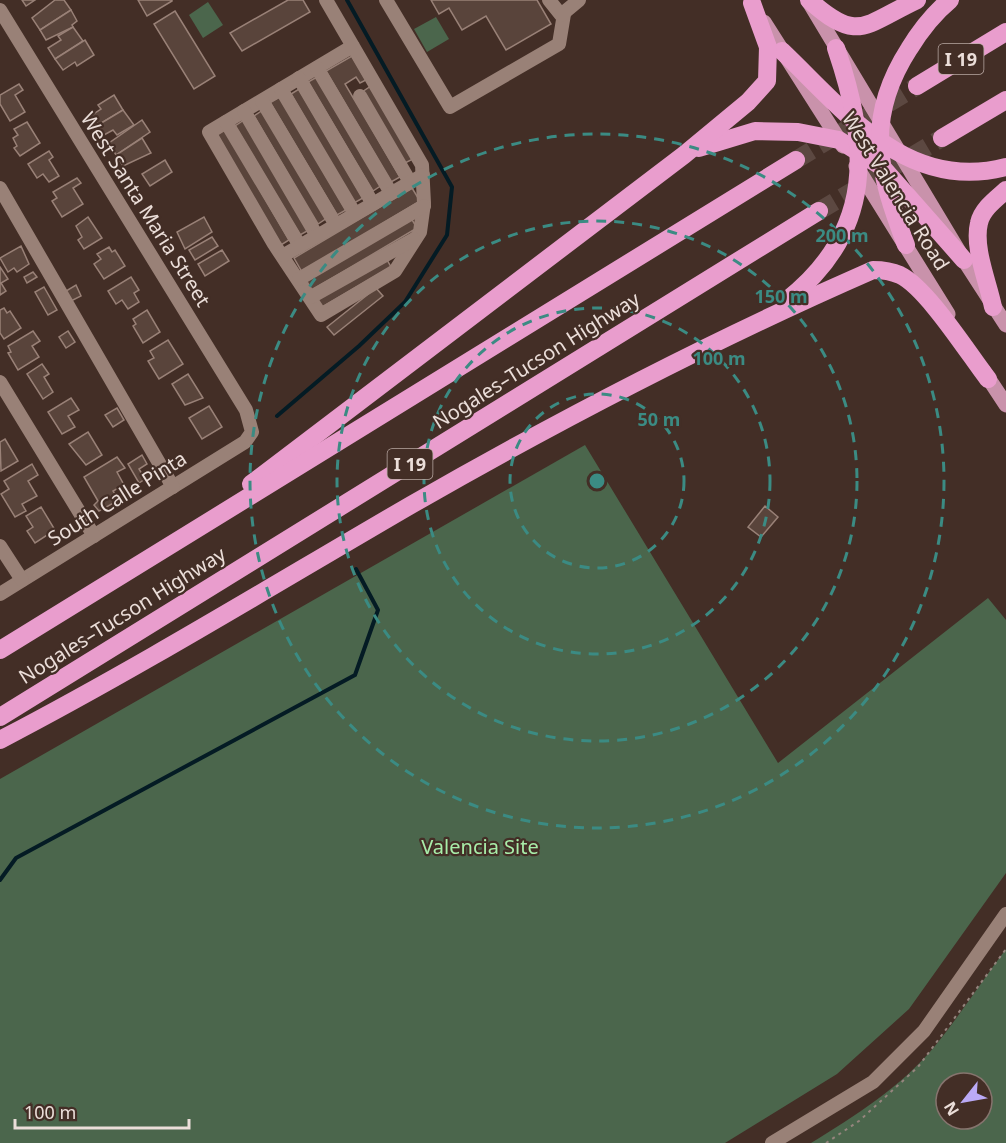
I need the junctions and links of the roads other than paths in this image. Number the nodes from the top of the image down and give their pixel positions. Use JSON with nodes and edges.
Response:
{"nodes":[{"id":1,"x":326,"y":0,"type":"edge"},
{"id":2,"x":386,"y":0,"type":"edge"},
{"id":3,"x":549,"y":0,"type":"edge"},
{"id":4,"x":579,"y":0,"type":"edge"},
{"id":5,"x":808,"y":0,"type":"edge"},
{"id":6,"x":917,"y":0,"type":"edge"},
{"id":7,"x":950,"y":0,"type":"edge"},
{"id":8,"x":752,"y":2,"type":"edge"},
{"id":9,"x":0,"y":10,"type":"edge"},
{"id":10,"x":564,"y":14,"type":"junction"},
{"id":11,"x":1006,"y":32,"type":"edge"},
{"id":12,"x":353,"y":46,"type":"junction"},
{"id":13,"x":836,"y":48,"type":"joint"},
{"id":14,"x":782,"y":51,"type":"junction"},
{"id":15,"x":317,"y":68,"type":"junction"},
{"id":16,"x":299,"y":78,"type":"junction"},
{"id":17,"x":917,"y":86,"type":"tunnel mouth"},
{"id":18,"x":281,"y":89,"type":"junction"},
{"id":19,"x":360,"y":96,"type":"dead end"},
{"id":20,"x":851,"y":98,"type":"junction"},
{"id":21,"x":262,"y":100,"type":"junction"},
{"id":22,"x":1006,"y":100,"type":"edge"},
{"id":23,"x":244,"y":111,"type":"junction"},
{"id":24,"x":879,"y":117,"type":"junction"},
{"id":25,"x":226,"y":122,"type":"junction"},
{"id":26,"x":855,"y":124,"type":"junction"},
{"id":27,"x":942,"y":138,"type":"tunnel mouth"},
{"id":28,"x":839,"y":140,"type":"junction"},
{"id":29,"x":879,"y":142,"type":"junction"},
{"id":30,"x":684,"y":155,"type":"junction"},
{"id":31,"x":903,"y":156,"type":"junction"},
{"id":32,"x":796,"y":160,"type":"tunnel mouth"},
{"id":33,"x":859,"y":161,"type":"junction"},
{"id":34,"x":882,"y":167,"type":"junction"},
{"id":35,"x":1006,"y":167,"type":"edge"},
{"id":36,"x":423,"y":175,"type":"junction"},
{"id":37,"x":410,"y":182,"type":"junction"},
{"id":38,"x":0,"y":188,"type":"edge"},
{"id":39,"x":1006,"y":190,"type":"edge"},
{"id":40,"x":391,"y":193,"type":"junction"},
{"id":41,"x":898,"y":194,"type":"junction"},
{"id":42,"x":373,"y":204,"type":"junction"},
{"id":43,"x":424,"y":206,"type":"junction"},
{"id":44,"x":819,"y":211,"type":"tunnel mouth"},
{"id":45,"x":355,"y":214,"type":"junction"},
{"id":46,"x":336,"y":225,"type":"junction"},
{"id":47,"x":317,"y":236,"type":"junction"},
{"id":48,"x":416,"y":238,"type":"junction"},
{"id":49,"x":906,"y":245,"type":"joint"},
{"id":50,"x":300,"y":246,"type":"junction"},
{"id":51,"x":284,"y":255,"type":"junction"},
{"id":52,"x":964,"y":260,"type":"joint"},
{"id":53,"x":299,"y":279,"type":"junction"},
{"id":54,"x":310,"y":297,"type":"junction"},
{"id":55,"x":993,"y":307,"type":"junction"},
{"id":56,"x":764,"y":317,"type":"junction"},
{"id":57,"x":1006,"y":325,"type":"edge"},
{"id":58,"x":988,"y":379,"type":"junction"},
{"id":59,"x":0,"y":382,"type":"edge"},
{"id":60,"x":1006,"y":405,"type":"edge"},
{"id":61,"x":252,"y":432,"type":"joint"},
{"id":62,"x":173,"y":487,"type":"junction"},
{"id":63,"x":93,"y":536,"type":"junction"},
{"id":64,"x":0,"y":546,"type":"edge"},
{"id":65,"x":167,"y":548,"type":"junction"},
{"id":66,"x":22,"y":580,"type":"junction"},
{"id":67,"x":0,"y":594,"type":"edge"},
{"id":68,"x":0,"y":650,"type":"edge"},
{"id":69,"x":0,"y":717,"type":"edge"},
{"id":70,"x":0,"y":740,"type":"edge"},
{"id":71,"x":1006,"y":914,"type":"edge"},
{"id":72,"x":772,"y":1143,"type":"edge"}],
"edges":[{"from":1,"to":12,"type":"street"},
{"from":2,"to":10,"type":"street"},
{"from":3,"to":10,"type":"street"},
{"from":4,"to":10,"type":"street"},
{"from":5,"to":6,"type":"highway"},
{"from":5,"to":13,"type":"main road"},
{"from":7,"to":24,"type":"highway"},
{"from":8,"to":14,"type":"main road","name":"West Valencia Road"},
{"from":8,"to":30,"type":"highway"},
{"from":9,"to":61,"type":"street","name":"West Santa Maria Street"},
{"from":11,"to":17,"type":"highway","number":"I 19"},
{"from":12,"to":15,"type":"street"},
{"from":12,"to":36,"type":"street"},
{"from":13,"to":20,"type":"highway"},
{"from":14,"to":20,"type":"highway"},
{"from":14,"to":28,"type":"main road","name":"West Valencia Road"},
{"from":15,"to":16,"type":"street"},
{"from":15,"to":40,"type":"street"},
{"from":16,"to":18,"type":"street"},
{"from":16,"to":42,"type":"street"},
{"from":18,"to":21,"type":"street"},
{"from":18,"to":45,"type":"street"},
{"from":19,"to":37,"type":"street"},
{"from":20,"to":24,"type":"main road","name":"West Valencia Road"},
{"from":20,"to":26,"type":"highway"},
{"from":21,"to":23,"type":"street"},
{"from":21,"to":46,"type":"street"},
{"from":22,"to":27,"type":"highway"},
{"from":23,"to":25,"type":"street"},
{"from":23,"to":47,"type":"street"},
{"from":24,"to":29,"type":"highway"},
{"from":24,"to":31,"type":"main road","name":"West Valencia Road"},
{"from":25,"to":50,"type":"street"},
{"from":25,"to":51,"type":"street"},
{"from":26,"to":29,"type":"highway"},
{"from":26,"to":33,"type":"highway"},
{"from":28,"to":30,"type":"highway"},
{"from":28,"to":33,"type":"highway"},
{"from":29,"to":31,"type":"highway"},
{"from":29,"to":34,"type":"highway"},
{"from":30,"to":65,"type":"highway"},
{"from":31,"to":35,"type":"highway"},
{"from":31,"to":41,"type":"main road","name":"West Valencia Road"},
{"from":32,"to":65,"type":"highway","name":"Nogales–Tucson Highway"},
{"from":33,"to":34,"type":"highway"},
{"from":33,"to":41,"type":"main road","name":"West Valencia Road"},
{"from":33,"to":56,"type":"highway"},
{"from":34,"to":41,"type":"highway"},
{"from":36,"to":37,"type":"street"},
{"from":36,"to":43,"type":"street"},
{"from":37,"to":40,"type":"street"},
{"from":38,"to":62,"type":"street"},
{"from":39,"to":55,"type":"highway"},
{"from":40,"to":42,"type":"street"},
{"from":41,"to":49,"type":"highway"},
{"from":41,"to":52,"type":"highway"},
{"from":42,"to":45,"type":"street"},
{"from":43,"to":48,"type":"street"},
{"from":43,"to":53,"type":"street"},
{"from":44,"to":69,"type":"highway","name":"Nogales–Tucson Highway","number":"I 19"},
{"from":45,"to":46,"type":"street"},
{"from":46,"to":47,"type":"street"},
{"from":47,"to":50,"type":"street"},
{"from":48,"to":54,"type":"street"},
{"from":48,"to":54,"type":"street"},
{"from":49,"to":58,"type":"main road","name":"West Valencia Road"},
{"from":50,"to":51,"type":"street"},
{"from":51,"to":53,"type":"street"},
{"from":52,"to":55,"type":"main road","name":"West Valencia Road"},
{"from":53,"to":54,"type":"street"},
{"from":55,"to":57,"type":"main road","name":"West Valencia Road"},
{"from":56,"to":58,"type":"highway"},
{"from":56,"to":70,"type":"highway"},
{"from":58,"to":60,"type":"main road","name":"West Valencia Road"},
{"from":59,"to":63,"type":"street"},
{"from":61,"to":62,"type":"street","name":"South Calle Pinta"},
{"from":62,"to":63,"type":"street","name":"South Calle Pinta"},
{"from":63,"to":66,"type":"street","name":"South Calle Pinta"},
{"from":64,"to":66,"type":"street"},
{"from":65,"to":68,"type":"highway","name":"Nogales–Tucson Highway"},
{"from":66,"to":67,"type":"street","name":"South Calle Pinta"},
{"from":71,"to":72,"type":"street"}]}
